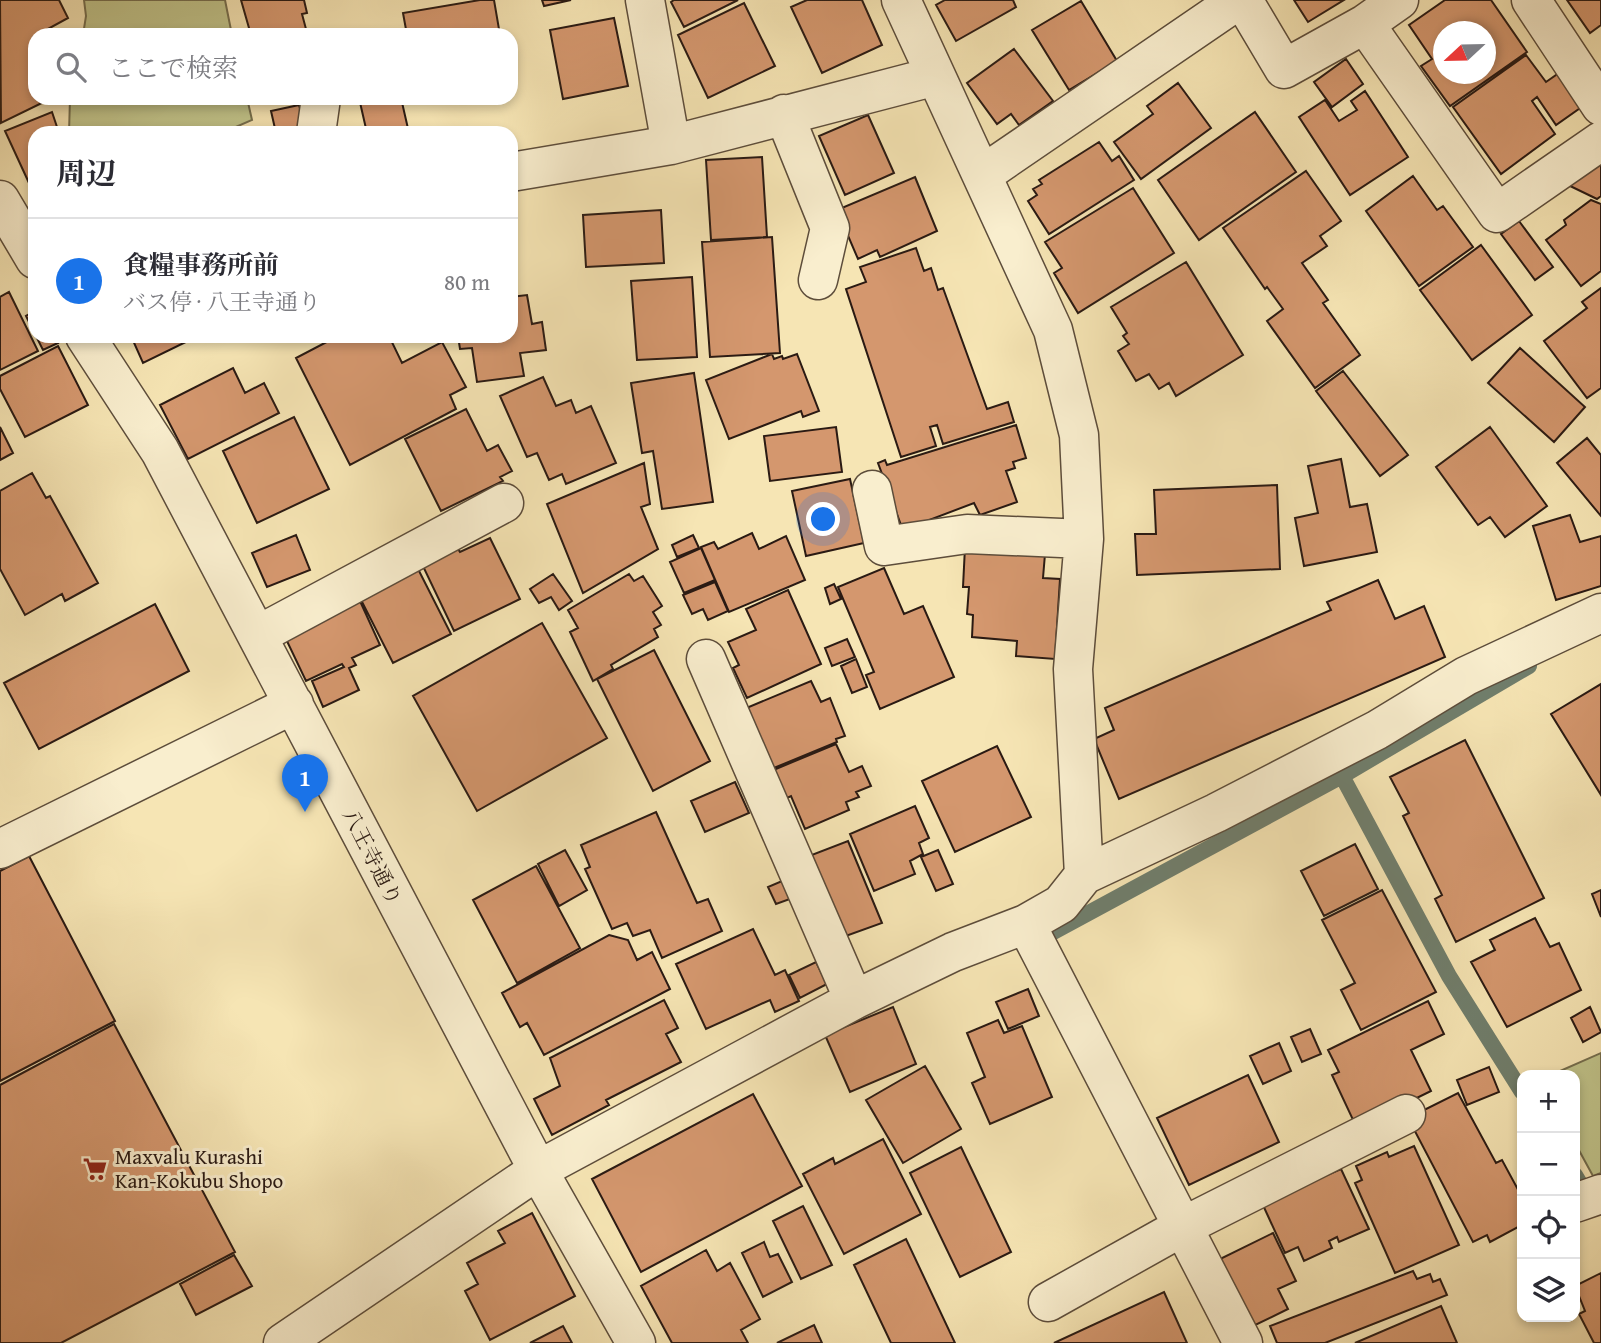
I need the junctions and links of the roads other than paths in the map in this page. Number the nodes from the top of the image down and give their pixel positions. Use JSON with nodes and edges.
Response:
{"nodes":[{"id":1,"x":645,"y":0,"type":"edge"},
{"id":2,"x":901,"y":0,"type":"edge"},
{"id":3,"x":1241,"y":0,"type":"edge"},
{"id":4,"x":1399,"y":0,"type":"edge"},
{"id":5,"x":1531,"y":0,"type":"edge"},
{"id":6,"x":1365,"y":24,"type":"junction"},
{"id":7,"x":936,"y":76,"type":"junction"},
{"id":8,"x":320,"y":105,"type":"edge"},
{"id":9,"x":1601,"y":106,"type":"edge"},
{"id":10,"x":784,"y":114,"type":"junction"},
{"id":11,"x":317,"y":126,"type":"edge"},
{"id":12,"x":1601,"y":141,"type":"edge"},
{"id":13,"x":671,"y":145,"type":"junction"},
{"id":14,"x":518,"y":171,"type":"edge"},
{"id":15,"x":982,"y":174,"type":"junction"},
{"id":16,"x":11,"y":220,"type":"edge"},
{"id":17,"x":28,"y":248,"type":"edge"},
{"id":18,"x":817,"y":280,"type":"dead end"},
{"id":19,"x":90,"y":343,"type":"edge"},
{"id":20,"x":872,"y":490,"type":"dead end"},
{"id":21,"x":504,"y":503,"type":"dead end"},
{"id":22,"x":1084,"y":539,"type":"junction"},
{"id":23,"x":1601,"y":613,"type":"edge"},
{"id":24,"x":258,"y":635,"type":"junction"},
{"id":25,"x":706,"y":659,"type":"dead end"},
{"id":26,"x":294,"y":704,"type":"junction"},
{"id":27,"x":0,"y":849,"type":"edge"},
{"id":28,"x":1084,"y":875,"type":"junction"},
{"id":29,"x":1026,"y":924,"type":"junction"},
{"id":30,"x":854,"y":1000,"type":"junction"},
{"id":31,"x":1406,"y":1114,"type":"dead end"},
{"id":32,"x":538,"y":1170,"type":"junction"},
{"id":33,"x":1601,"y":1194,"type":"edge"},
{"id":34,"x":1580,"y":1201,"type":"edge"},
{"id":35,"x":1182,"y":1227,"type":"junction"},
{"id":36,"x":1048,"y":1301,"type":"dead end"},
{"id":37,"x":283,"y":1343,"type":"edge"},
{"id":38,"x":636,"y":1343,"type":"edge"},
{"id":39,"x":1242,"y":1343,"type":"edge"}],
"edges":[{"from":1,"to":13,"type":"street"},
{"from":2,"to":7,"type":"street"},
{"from":3,"to":6,"type":"street"},
{"from":3,"to":15,"type":"street"},
{"from":4,"to":6,"type":"street"},
{"from":5,"to":9,"type":"street"},
{"from":6,"to":12,"type":"street"},
{"from":7,"to":10,"type":"street"},
{"from":7,"to":15,"type":"street"},
{"from":8,"to":11,"type":"street"},
{"from":10,"to":13,"type":"street"},
{"from":10,"to":18,"type":"street"},
{"from":13,"to":14,"type":"street"},
{"from":15,"to":22,"type":"street"},
{"from":16,"to":17,"type":"street"},
{"from":19,"to":24,"type":"street","name":"八王寺通り"},
{"from":20,"to":22,"type":"street"},
{"from":21,"to":24,"type":"street"},
{"from":22,"to":28,"type":"street"},
{"from":23,"to":28,"type":"street"},
{"from":24,"to":26,"type":"street","name":"八王寺通り"},
{"from":25,"to":30,"type":"street"},
{"from":26,"to":27,"type":"street"},
{"from":26,"to":32,"type":"street","name":"八王寺通り"},
{"from":28,"to":29,"type":"street"},
{"from":29,"to":30,"type":"street"},
{"from":29,"to":35,"type":"street"},
{"from":30,"to":32,"type":"street"},
{"from":31,"to":35,"type":"street"},
{"from":32,"to":37,"type":"street"},
{"from":32,"to":38,"type":"street","name":"八王寺通り"},
{"from":33,"to":34,"type":"street"},
{"from":35,"to":36,"type":"street"},
{"from":35,"to":39,"type":"street"}]}
